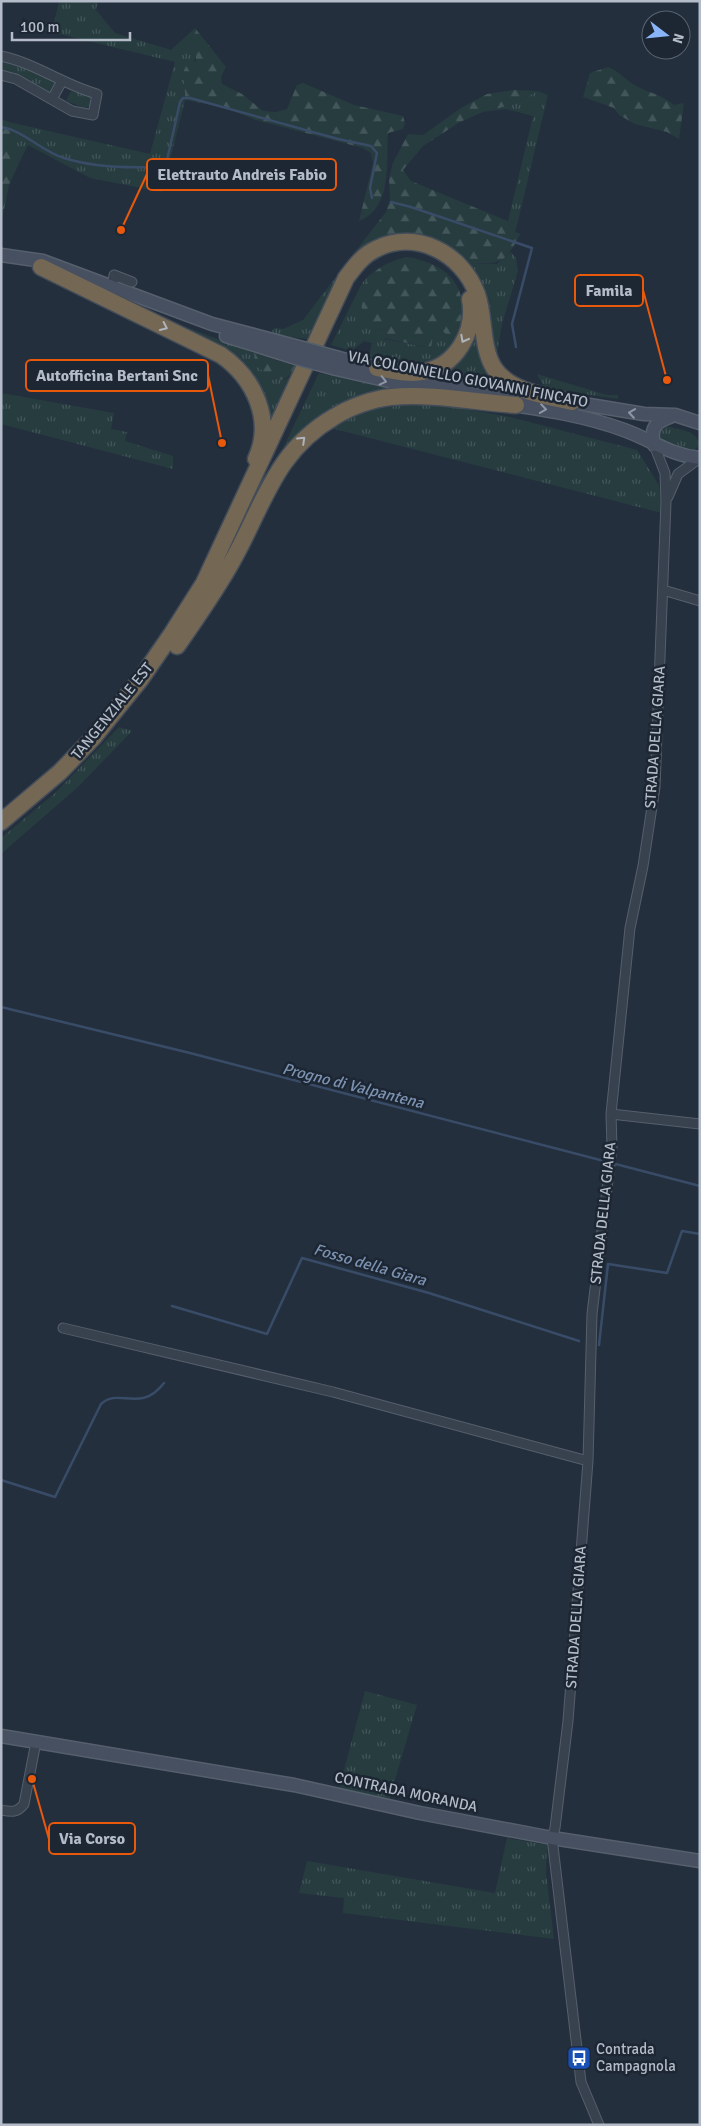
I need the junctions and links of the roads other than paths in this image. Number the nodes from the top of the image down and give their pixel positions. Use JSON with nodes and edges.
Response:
{"nodes":[{"id":1,"x":1,"y":56,"type":"edge"},
{"id":2,"x":1,"y":75,"type":"edge"},
{"id":3,"x":62,"y":81,"type":"junction"},
{"id":4,"x":52,"y":99,"type":"junction"},
{"id":5,"x":1,"y":256,"type":"edge"},
{"id":6,"x":1,"y":264,"type":"edge"},
{"id":7,"x":41,"y":267,"type":"junction"},
{"id":8,"x":132,"y":282,"type":"dead end"},
{"id":9,"x":112,"y":287,"type":"junction"},
{"id":10,"x":298,"y":353,"type":"junction"},
{"id":11,"x":337,"y":364,"type":"junction"},
{"id":12,"x":377,"y":368,"type":"junction"},
{"id":13,"x":572,"y":402,"type":"junction"},
{"id":14,"x":516,"y":405,"type":"junction"},
{"id":15,"x":675,"y":415,"type":"junction"},
{"id":16,"x":699,"y":424,"type":"edge"},
{"id":17,"x":654,"y":445,"type":"junction"},
{"id":18,"x":699,"y":458,"type":"edge"},
{"id":19,"x":666,"y":502,"type":"junction"},
{"id":20,"x":204,"y":583,"type":"junction"},
{"id":21,"x":663,"y":590,"type":"junction"},
{"id":22,"x":700,"y":601,"type":"edge"},
{"id":23,"x":206,"y":602,"type":"junction"},
{"id":24,"x":1,"y":822,"type":"edge"},
{"id":25,"x":1,"y":834,"type":"edge"},
{"id":26,"x":611,"y":1114,"type":"junction"},
{"id":27,"x":700,"y":1124,"type":"edge"},
{"id":28,"x":63,"y":1328,"type":"dead end"},
{"id":29,"x":588,"y":1461,"type":"junction"},
{"id":30,"x":1,"y":1736,"type":"edge"},
{"id":31,"x":36,"y":1742,"type":"junction"},
{"id":32,"x":1,"y":1810,"type":"edge"},
{"id":33,"x":552,"y":1838,"type":"junction"},
{"id":34,"x":700,"y":1861,"type":"edge"},
{"id":35,"x":599,"y":2125,"type":"edge"}],
"edges":[{"from":1,"to":3,"type":"street"},
{"from":2,"to":4,"type":"street"},
{"from":3,"to":4,"type":"street"},
{"from":3,"to":4,"type":"street"},
{"from":5,"to":9,"type":"main road","name":"VIA COLONNELLO GIOVANNI FINCATO"},
{"from":6,"to":7,"type":"main road","name":"VIA COLONNELLO GIOVANNI FINCATO"},
{"from":7,"to":10,"type":"main road","name":"VIA COLONNELLO GIOVANNI FINCATO"},
{"from":7,"to":20,"type":"highway","one_way":true},
{"from":8,"to":9,"type":"street"},
{"from":9,"to":10,"type":"main road","name":"VIA COLONNELLO GIOVANNI FINCATO"},
{"from":10,"to":11,"type":"main road","name":"VIA COLONNELLO GIOVANNI FINCATO","bridge":true},
{"from":11,"to":12,"type":"main road","name":"VIA COLONNELLO GIOVANNI FINCATO"},
{"from":11,"to":14,"type":"main road","name":"VIA COLONNELLO GIOVANNI FINCATO","one_way":true},
{"from":12,"to":13,"type":"main road","name":"VIA COLONNELLO GIOVANNI FINCATO"},
{"from":23,"to":12,"type":"highway","one_way":true},
{"from":15,"to":13,"type":"main road","name":"VIA COLONNELLO GIOVANNI FINCATO","one_way":true},
{"from":13,"to":20,"type":"highway"},
{"from":14,"to":17,"type":"main road","name":"VIA COLONNELLO GIOVANNI FINCATO","one_way":true},
{"from":23,"to":14,"type":"highway","one_way":true},
{"from":15,"to":16,"type":"main road","name":"VIA COLONNELLO GIOVANNI FINCATO"},
{"from":15,"to":17,"type":"main road"},
{"from":17,"to":18,"type":"main road","name":"VIA COLONNELLO GIOVANNI FINCATO"},
{"from":17,"to":19,"type":"street","name":"STRADA DELLA GIARA"},
{"from":18,"to":19,"type":"street","name":"STRADA DELLA GIARA"},
{"from":19,"to":21,"type":"street","name":"STRADA DELLA GIARA"},
{"from":20,"to":24,"type":"highway","name":"TANGENZIALE EST"},
{"from":21,"to":22,"type":"street"},
{"from":21,"to":26,"type":"street","name":"STRADA DELLA GIARA"},
{"from":23,"to":25,"type":"highway","name":"TANGENZIALE EST"},
{"from":26,"to":27,"type":"street"},
{"from":26,"to":29,"type":"street","name":"STRADA DELLA GIARA"},
{"from":28,"to":29,"type":"street"},
{"from":29,"to":33,"type":"street","name":"STRADA DELLA GIARA"},
{"from":30,"to":31,"type":"main road","name":"CONTRADA MORANDA"},
{"from":31,"to":32,"type":"street"},
{"from":31,"to":33,"type":"main road","name":"CONTRADA MORANDA"},
{"from":33,"to":34,"type":"main road","name":"CONTRADA MORANDA"},
{"from":33,"to":35,"type":"street"}]}
